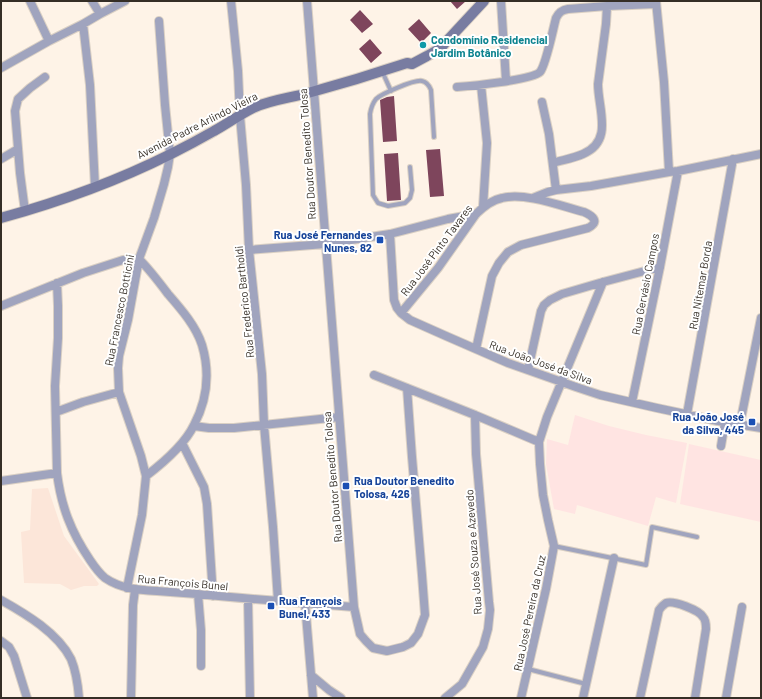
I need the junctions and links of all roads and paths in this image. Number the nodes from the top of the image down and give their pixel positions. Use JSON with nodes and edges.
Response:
{"nodes":[{"id":1,"x":30,"y":1,"type":"edge"},
{"id":2,"x":92,"y":1,"type":"edge"},
{"id":3,"x":125,"y":1,"type":"edge"},
{"id":4,"x":231,"y":1,"type":"edge"},
{"id":5,"x":307,"y":1,"type":"edge"},
{"id":6,"x":484,"y":1,"type":"edge"},
{"id":7,"x":501,"y":1,"type":"edge"},
{"id":8,"x":656,"y":2,"type":"edge"},
{"id":9,"x":607,"y":6,"type":"junction"},
{"id":10,"x":100,"y":14,"type":"junction"},
{"id":11,"x":159,"y":21,"type":"dead end"},
{"id":12,"x":83,"y":24,"type":"junction"},
{"id":13,"x":49,"y":41,"type":"junction"},
{"id":14,"x":1,"y":68,"type":"edge"},
{"id":15,"x":382,"y":71,"type":"junction"},
{"id":16,"x":45,"y":77,"type":"dead end"},
{"id":17,"x":506,"y":81,"type":"junction"},
{"id":18,"x":482,"y":84,"type":"junction"},
{"id":19,"x":457,"y":87,"type":"dead end"},
{"id":20,"x":313,"y":91,"type":"junction"},
{"id":21,"x":391,"y":91,"type":"junction"},
{"id":22,"x":542,"y":102,"type":"dead end"},
{"id":23,"x":240,"y":116,"type":"junction"},
{"id":24,"x":434,"y":137,"type":"dead end"},
{"id":25,"x":18,"y":149,"type":"junction"},
{"id":26,"x":170,"y":154,"type":"junction"},
{"id":27,"x":761,"y":154,"type":"edge"},
{"id":28,"x":1,"y":159,"type":"edge"},
{"id":29,"x":734,"y":160,"type":"junction"},
{"id":30,"x":553,"y":163,"type":"junction"},
{"id":31,"x":410,"y":167,"type":"dead end"},
{"id":32,"x":678,"y":171,"type":"junction"},
{"id":33,"x":669,"y":172,"type":"junction"},
{"id":34,"x":95,"y":187,"type":"junction"},
{"id":35,"x":556,"y":190,"type":"junction"},
{"id":36,"x":533,"y":198,"type":"junction"},
{"id":37,"x":483,"y":207,"type":"junction"},
{"id":38,"x":25,"y":211,"type":"junction"},
{"id":39,"x":476,"y":214,"type":"junction"},
{"id":40,"x":1,"y":218,"type":"edge"},
{"id":41,"x":390,"y":234,"type":"junction"},
{"id":42,"x":325,"y":244,"type":"junction"},
{"id":43,"x":249,"y":250,"type":"junction"},
{"id":44,"x":138,"y":259,"type":"junction"},
{"id":45,"x":660,"y":267,"type":"junction"},
{"id":46,"x":603,"y":282,"type":"junction"},
{"id":47,"x":57,"y":283,"type":"junction"},
{"id":48,"x":1,"y":306,"type":"edge"},
{"id":49,"x":401,"y":313,"type":"junction"},
{"id":50,"x":761,"y":318,"type":"edge"},
{"id":51,"x":476,"y":349,"type":"junction"},
{"id":52,"x":528,"y":370,"type":"junction"},
{"id":53,"x":374,"y":375,"type":"dead end"},
{"id":54,"x":562,"y":382,"type":"junction"},
{"id":55,"x":407,"y":388,"type":"junction"},
{"id":56,"x":119,"y":392,"type":"junction"},
{"id":57,"x":632,"y":402,"type":"junction"},
{"id":58,"x":56,"y":412,"type":"junction"},
{"id":59,"x":687,"y":414,"type":"junction"},
{"id":60,"x":475,"y":415,"type":"junction"},
{"id":61,"x":339,"y":417,"type":"junction"},
{"id":62,"x":725,"y":422,"type":"junction"},
{"id":63,"x":740,"y":424,"type":"junction"},
{"id":64,"x":264,"y":425,"type":"junction"},
{"id":65,"x":194,"y":426,"type":"junction"},
{"id":66,"x":761,"y":428,"type":"edge"},
{"id":67,"x":540,"y":442,"type":"junction"},
{"id":68,"x":182,"y":443,"type":"junction"},
{"id":69,"x":721,"y":446,"type":"dead end"},
{"id":70,"x":57,"y":473,"type":"junction"},
{"id":71,"x":146,"y":476,"type":"junction"},
{"id":72,"x":1,"y":480,"type":"edge"},
{"id":73,"x":697,"y":537,"type":"dead end"},
{"id":74,"x":554,"y":546,"type":"junction"},
{"id":75,"x":614,"y":558,"type":"junction"},
{"id":76,"x":131,"y":589,"type":"junction"},
{"id":77,"x":198,"y":594,"type":"junction"},
{"id":78,"x":213,"y":596,"type":"junction"},
{"id":79,"x":248,"y":599,"type":"junction"},
{"id":80,"x":1,"y":600,"type":"edge"},
{"id":81,"x":278,"y":601,"type":"junction"},
{"id":82,"x":305,"y":604,"type":"junction"},
{"id":83,"x":354,"y":607,"type":"junction"},
{"id":84,"x":742,"y":607,"type":"dead end"},
{"id":85,"x":1,"y":641,"type":"edge"},
{"id":86,"x":201,"y":666,"type":"dead end"},
{"id":87,"x":528,"y":668,"type":"junction"},
{"id":88,"x":311,"y":675,"type":"junction"},
{"id":89,"x":586,"y":684,"type":"junction"},
{"id":90,"x":27,"y":698,"type":"edge"},
{"id":91,"x":79,"y":698,"type":"edge"},
{"id":92,"x":131,"y":698,"type":"edge"},
{"id":93,"x":250,"y":698,"type":"edge"},
{"id":94,"x":313,"y":698,"type":"edge"},
{"id":95,"x":341,"y":698,"type":"edge"},
{"id":96,"x":445,"y":698,"type":"edge"},
{"id":97,"x":521,"y":698,"type":"edge"},
{"id":98,"x":583,"y":698,"type":"edge"},
{"id":99,"x":640,"y":698,"type":"edge"},
{"id":100,"x":695,"y":698,"type":"edge"},
{"id":101,"x":726,"y":698,"type":"edge"}],
"edges":[{"from":1,"to":13,"type":"street"},
{"from":2,"to":10,"type":"street"},
{"from":3,"to":10,"type":"street"},
{"from":4,"to":23,"type":"street","name":"Rua Frederico Bartholdi"},
{"from":5,"to":20,"type":"street","name":"Rua Doutor Benedito Tolosa"},
{"from":6,"to":15,"type":"main road","name":"Avenida Padre Arlindo Vieira"},
{"from":7,"to":17,"type":"street"},
{"from":8,"to":9,"type":"street"},
{"from":8,"to":33,"type":"street"},
{"from":9,"to":17,"type":"street"},
{"from":9,"to":30,"type":"street"},
{"from":10,"to":12,"type":"street"},
{"from":11,"to":26,"type":"street","name":"Rua Francesco Botticini"},
{"from":12,"to":13,"type":"street"},
{"from":12,"to":34,"type":"street"},
{"from":13,"to":14,"type":"street"},
{"from":15,"to":20,"type":"main road","name":"Avenida Padre Arlindo Vieira"},
{"from":15,"to":21,"type":"lane"},
{"from":16,"to":25,"type":"street"},
{"from":17,"to":18,"type":"street"},
{"from":18,"to":19,"type":"street"},
{"from":18,"to":37,"type":"street"},
{"from":20,"to":23,"type":"main road","name":"Avenida Padre Arlindo Vieira"},
{"from":20,"to":42,"type":"street","name":"Rua Doutor Benedito Tolosa"},
{"from":21,"to":24,"type":"lane"},
{"from":21,"to":31,"type":"lane"},
{"from":22,"to":30,"type":"street"},
{"from":23,"to":26,"type":"main road","name":"Avenida Padre Arlindo Vieira"},
{"from":23,"to":43,"type":"street","name":"Rua Frederico Bartholdi"},
{"from":25,"to":28,"type":"street"},
{"from":25,"to":38,"type":"street"},
{"from":26,"to":34,"type":"main road","name":"Avenida Padre Arlindo Vieira"},
{"from":26,"to":44,"type":"street","name":"Rua Francesco Botticini"},
{"from":27,"to":29,"type":"street"},
{"from":29,"to":32,"type":"street"},
{"from":29,"to":59,"type":"street","name":"Rua Nitemar Borda"},
{"from":30,"to":35,"type":"street"},
{"from":32,"to":33,"type":"street"},
{"from":32,"to":45,"type":"street","name":"Rua Gervásio Campos"},
{"from":33,"to":35,"type":"street"},
{"from":34,"to":38,"type":"main road","name":"Avenida Padre Arlindo Vieira"},
{"from":35,"to":36,"type":"street"},
{"from":36,"to":37,"type":"street","name":"Rua José Pinto Tavares"},
{"from":36,"to":51,"type":"street","name":"Rua José Pinto Tavares"},
{"from":37,"to":39,"type":"street","name":"Rua José Pinto Tavares"},
{"from":38,"to":40,"type":"main road","name":"Avenida Padre Arlindo Vieira"},
{"from":39,"to":41,"type":"street"},
{"from":39,"to":49,"type":"street","name":"Rua José Pinto Tavares"},
{"from":41,"to":42,"type":"street"},
{"from":41,"to":49,"type":"street"},
{"from":42,"to":43,"type":"street"},
{"from":42,"to":61,"type":"street","name":"Rua Doutor Benedito Tolosa"},
{"from":43,"to":64,"type":"street","name":"Rua Frederico Bartholdi"},
{"from":44,"to":47,"type":"street"},
{"from":44,"to":56,"type":"street","name":"Rua Francesco Botticini"},
{"from":44,"to":65,"type":"street"},
{"from":45,"to":46,"type":"street"},
{"from":45,"to":57,"type":"street","name":"Rua Gervásio Campos"},
{"from":46,"to":52,"type":"street"},
{"from":46,"to":54,"type":"street","name":"Rua José Pereira da Cruz"},
{"from":47,"to":48,"type":"street"},
{"from":47,"to":58,"type":"street","name":"Rua François Bunel"},
{"from":49,"to":51,"type":"street","name":"Rua João José da Silva"},
{"from":50,"to":63,"type":"street"},
{"from":51,"to":52,"type":"street","name":"Rua João José da Silva"},
{"from":52,"to":54,"type":"street","name":"Rua João José da Silva"},
{"from":53,"to":55,"type":"street"},
{"from":54,"to":57,"type":"street","name":"Rua João José da Silva"},
{"from":54,"to":67,"type":"street","name":"Rua José Pereira da Cruz"},
{"from":55,"to":60,"type":"street"},
{"from":55,"to":83,"type":"street","name":"Rua Doutor Benedito Tolosa"},
{"from":56,"to":58,"type":"street"},
{"from":56,"to":71,"type":"street","name":"Rua Francesco Botticini"},
{"from":57,"to":59,"type":"street","name":"Rua João José da Silva"},
{"from":58,"to":70,"type":"street","name":"Rua François Bunel"},
{"from":59,"to":62,"type":"street","name":"Rua João José da Silva"},
{"from":60,"to":67,"type":"street"},
{"from":60,"to":96,"type":"street","name":"Rua José Souza e Azevedo"},
{"from":61,"to":64,"type":"street"},
{"from":61,"to":83,"type":"street","name":"Rua Doutor Benedito Tolosa"},
{"from":62,"to":63,"type":"street","name":"Rua João José da Silva"},
{"from":62,"to":69,"type":"street"},
{"from":63,"to":66,"type":"street","name":"Rua João José da Silva"},
{"from":64,"to":65,"type":"street"},
{"from":64,"to":81,"type":"street","name":"Rua Frederico Bartholdi"},
{"from":65,"to":68,"type":"street"},
{"from":67,"to":74,"type":"street","name":"Rua José Pereira da Cruz"},
{"from":68,"to":71,"type":"street"},
{"from":68,"to":78,"type":"street"},
{"from":70,"to":72,"type":"street"},
{"from":70,"to":76,"type":"street","name":"Rua François Bunel"},
{"from":71,"to":76,"type":"street","name":"Rua Francesco Botticini"},
{"from":73,"to":75,"type":"lane"},
{"from":74,"to":75,"type":"lane"},
{"from":74,"to":87,"type":"street","name":"Rua José Pereira da Cruz"},
{"from":75,"to":89,"type":"street"},
{"from":76,"to":77,"type":"street","name":"Rua François Bunel"},
{"from":76,"to":92,"type":"street","name":"Rua Francesco Botticini"},
{"from":77,"to":78,"type":"street","name":"Rua François Bunel"},
{"from":77,"to":86,"type":"street"},
{"from":78,"to":79,"type":"street","name":"Rua François Bunel"},
{"from":79,"to":81,"type":"street","name":"Rua François Bunel"},
{"from":79,"to":93,"type":"street"},
{"from":80,"to":91,"type":"street"},
{"from":81,"to":82,"type":"street","name":"Rua François Bunel"},
{"from":82,"to":83,"type":"street","name":"Rua François Bunel"},
{"from":82,"to":88,"type":"street"},
{"from":84,"to":101,"type":"street"},
{"from":85,"to":90,"type":"street"},
{"from":87,"to":89,"type":"lane"},
{"from":87,"to":97,"type":"street","name":"Rua José Pereira da Cruz"},
{"from":88,"to":94,"type":"street"},
{"from":88,"to":95,"type":"street"},
{"from":89,"to":98,"type":"street"},
{"from":99,"to":100,"type":"street"}]}
